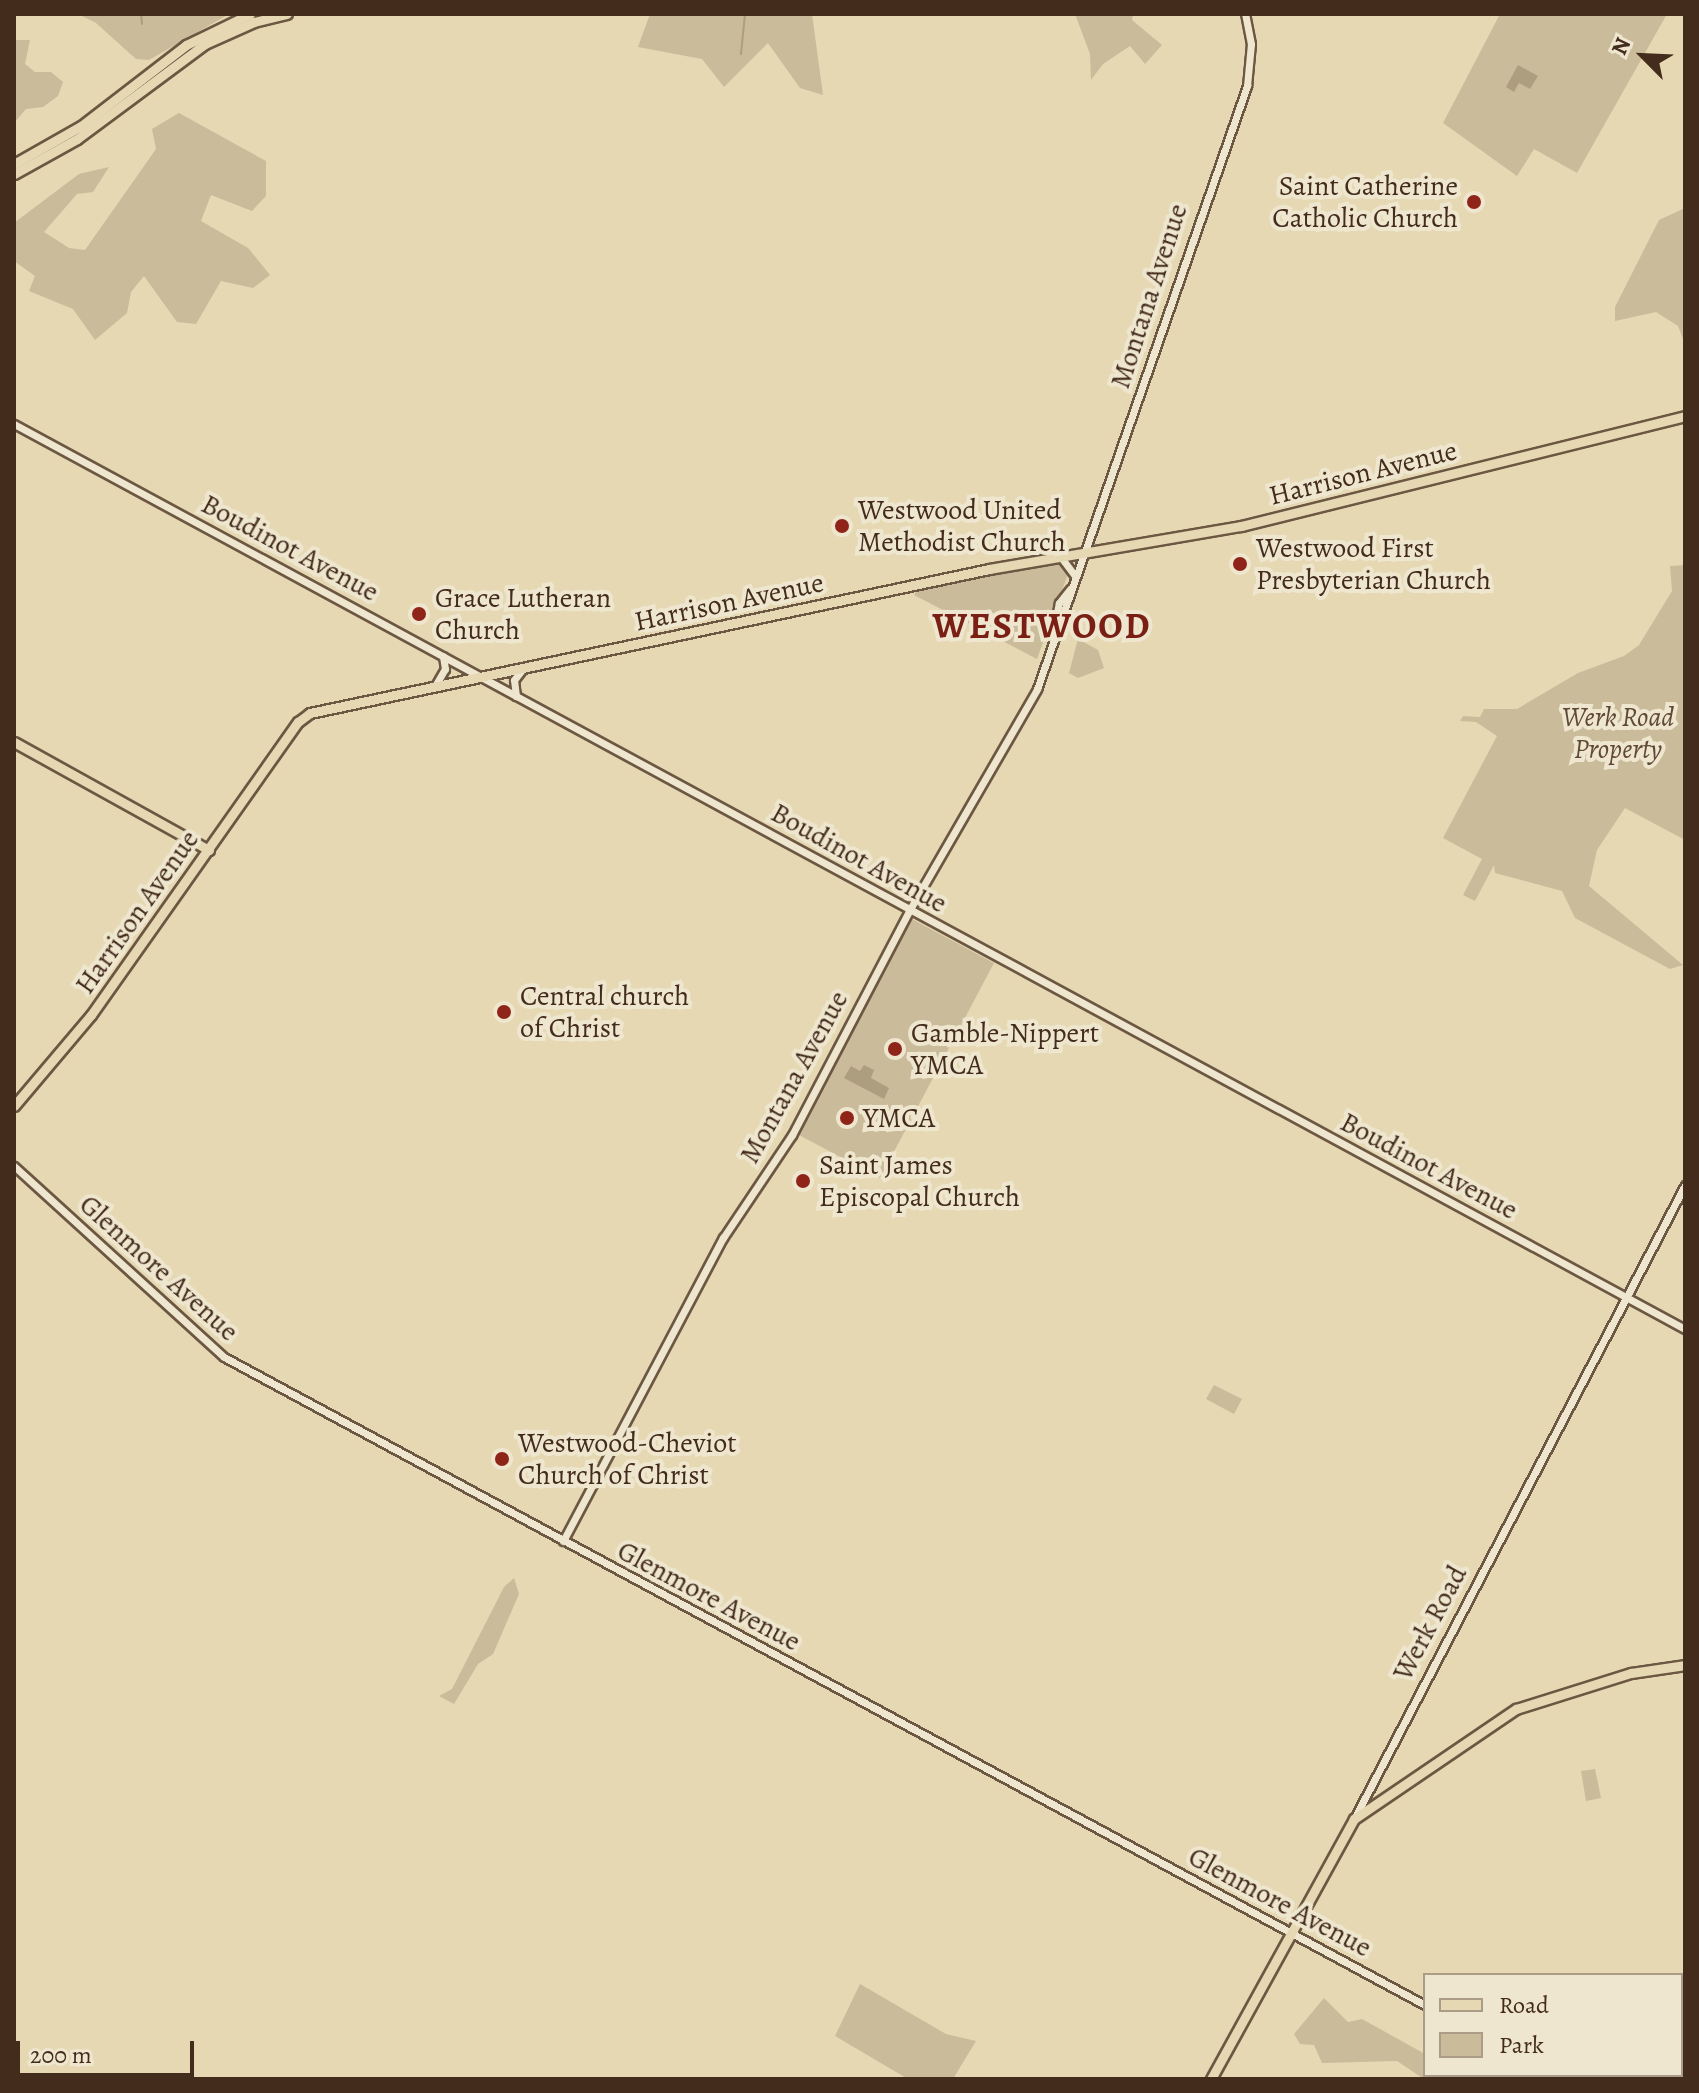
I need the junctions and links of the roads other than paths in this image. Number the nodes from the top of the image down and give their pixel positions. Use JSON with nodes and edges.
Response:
{"nodes":[{"id":1,"x":250,"y":14,"type":"edge"},
{"id":2,"x":287,"y":14,"type":"edge"},
{"id":3,"x":1245,"y":14,"type":"edge"},
{"id":4,"x":14,"y":164,"type":"edge"},
{"id":5,"x":14,"y":174,"type":"edge"},
{"id":6,"x":1685,"y":416,"type":"edge"},
{"id":7,"x":14,"y":424,"type":"edge"},
{"id":8,"x":1087,"y":552,"type":"junction"},
{"id":9,"x":1060,"y":556,"type":"junction"},
{"id":10,"x":1075,"y":576,"type":"junction"},
{"id":11,"x":443,"y":656,"type":"junction"},
{"id":12,"x":524,"y":667,"type":"junction"},
{"id":13,"x":482,"y":677,"type":"junction"},
{"id":14,"x":433,"y":688,"type":"junction"},
{"id":15,"x":516,"y":696,"type":"junction"},
{"id":16,"x":14,"y":742,"type":"edge"},
{"id":17,"x":209,"y":850,"type":"junction"},
{"id":18,"x":909,"y":911,"type":"junction"},
{"id":19,"x":14,"y":1106,"type":"edge"},
{"id":20,"x":14,"y":1166,"type":"edge"},
{"id":21,"x":1685,"y":1185,"type":"edge"},
{"id":22,"x":1626,"y":1297,"type":"junction"},
{"id":23,"x":1685,"y":1329,"type":"edge"},
{"id":24,"x":563,"y":1541,"type":"junction"},
{"id":25,"x":1685,"y":1665,"type":"edge"},
{"id":26,"x":1354,"y":1819,"type":"junction"},
{"id":27,"x":1293,"y":1933,"type":"junction"},
{"id":28,"x":1423,"y":2004,"type":"edge"},
{"id":29,"x":1211,"y":2079,"type":"edge"}],
"edges":[{"from":1,"to":4,"type":"main road"},
{"from":2,"to":5,"type":"main road"},
{"from":3,"to":8,"type":"street","name":"Montana Avenue"},
{"from":6,"to":8,"type":"main road","name":"Harrison Avenue"},
{"from":7,"to":11,"type":"street","name":"Boudinot Avenue"},
{"from":8,"to":9,"type":"main road","name":"Harrison Avenue"},
{"from":8,"to":10,"type":"street","name":"Montana Avenue"},
{"from":9,"to":10,"type":"street"},
{"from":9,"to":12,"type":"main road","name":"Harrison Avenue"},
{"from":10,"to":18,"type":"street","name":"Montana Avenue"},
{"from":11,"to":13,"type":"street","name":"Boudinot Avenue"},
{"from":11,"to":14,"type":"street"},
{"from":12,"to":13,"type":"main road","name":"Harrison Avenue"},
{"from":12,"to":15,"type":"street"},
{"from":13,"to":14,"type":"main road","name":"Harrison Avenue"},
{"from":13,"to":15,"type":"street","name":"Boudinot Avenue"},
{"from":14,"to":17,"type":"main road","name":"Harrison Avenue"},
{"from":15,"to":18,"type":"street","name":"Boudinot Avenue"},
{"from":16,"to":17,"type":"main road"},
{"from":17,"to":19,"type":"main road","name":"Harrison Avenue"},
{"from":18,"to":22,"type":"street","name":"Boudinot Avenue"},
{"from":18,"to":24,"type":"street","name":"Montana Avenue"},
{"from":20,"to":24,"type":"street","name":"Glenmore Avenue"},
{"from":21,"to":22,"type":"street","name":"Werk Road"},
{"from":22,"to":23,"type":"street","name":"Boudinot Avenue"},
{"from":22,"to":26,"type":"street","name":"Werk Road"},
{"from":24,"to":27,"type":"street","name":"Glenmore Avenue"},
{"from":25,"to":26,"type":"main road"},
{"from":26,"to":27,"type":"main road","name":"Werk Road"},
{"from":27,"to":28,"type":"street","name":"Glenmore Avenue"},
{"from":27,"to":29,"type":"main road","name":"Werk Road"}]}
